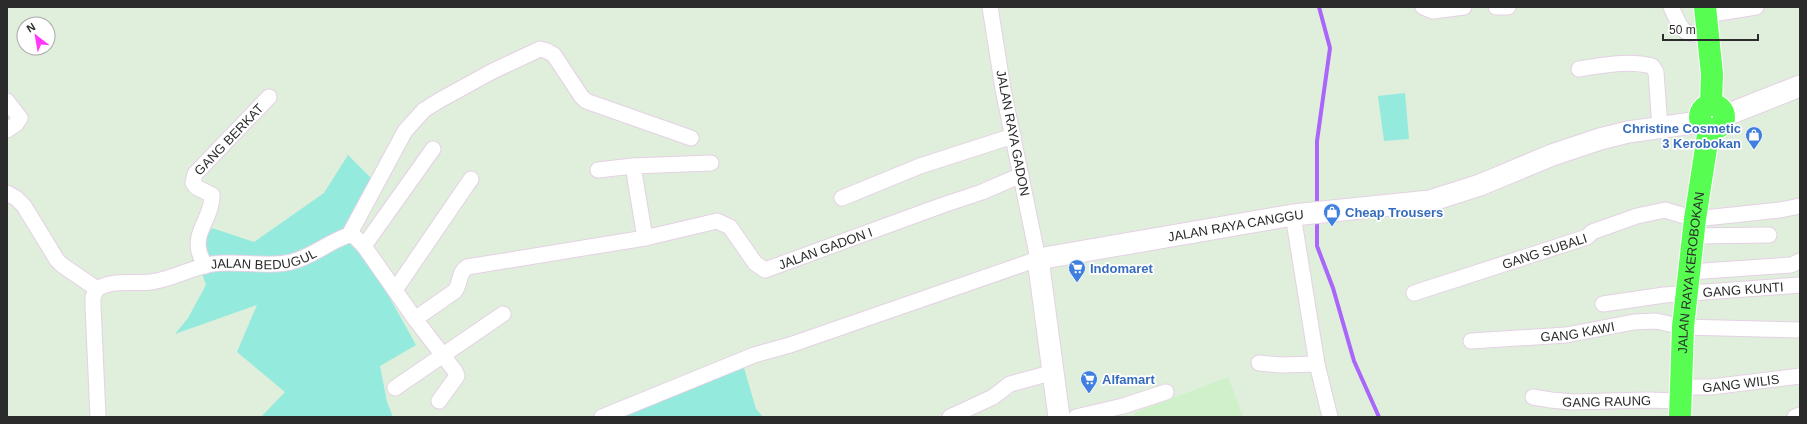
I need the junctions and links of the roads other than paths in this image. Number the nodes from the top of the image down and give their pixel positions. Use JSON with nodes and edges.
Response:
{"nodes":[{"id":1,"x":990,"y":7,"type":"edge"},
{"id":2,"x":1423,"y":7,"type":"edge"},
{"id":3,"x":1464,"y":7,"type":"edge"},
{"id":4,"x":1671,"y":7,"type":"edge"},
{"id":5,"x":1756,"y":7,"type":"edge"},
{"id":6,"x":1706,"y":19,"type":"edge"},
{"id":7,"x":1579,"y":69,"type":"dead end"},
{"id":8,"x":1800,"y":86,"type":"edge"},
{"id":9,"x":269,"y":96,"type":"dead end"},
{"id":10,"x":7,"y":101,"type":"edge"},
{"id":11,"x":1711,"y":118,"type":"junction"},
{"id":12,"x":1660,"y":127,"type":"junction"},
{"id":13,"x":7,"y":130,"type":"edge"},
{"id":14,"x":1013,"y":136,"type":"junction"},
{"id":15,"x":691,"y":138,"type":"dead end"},
{"id":16,"x":433,"y":149,"type":"dead end"},
{"id":17,"x":711,"y":163,"type":"dead end"},
{"id":18,"x":633,"y":166,"type":"junction"},
{"id":19,"x":598,"y":170,"type":"dead end"},
{"id":20,"x":1021,"y":175,"type":"junction"},
{"id":21,"x":470,"y":179,"type":"dead end"},
{"id":22,"x":7,"y":193,"type":"edge"},
{"id":23,"x":842,"y":198,"type":"dead end"},
{"id":24,"x":1800,"y":206,"type":"edge"},
{"id":25,"x":1293,"y":215,"type":"junction"},
{"id":26,"x":1694,"y":228,"type":"junction"},
{"id":27,"x":349,"y":235,"type":"junction"},
{"id":28,"x":1769,"y":235,"type":"dead end"},
{"id":29,"x":645,"y":238,"type":"junction"},
{"id":30,"x":364,"y":246,"type":"junction"},
{"id":31,"x":1038,"y":259,"type":"junction"},
{"id":32,"x":1800,"y":261,"type":"edge"},
{"id":33,"x":205,"y":266,"type":"junction"},
{"id":34,"x":1689,"y":272,"type":"junction"},
{"id":35,"x":1800,"y":285,"type":"edge"},
{"id":36,"x":97,"y":289,"type":"junction"},
{"id":37,"x":395,"y":290,"type":"junction"},
{"id":38,"x":1414,"y":293,"type":"dead end"},
{"id":39,"x":1686,"y":294,"type":"junction"},
{"id":40,"x":1603,"y":304,"type":"dead end"},
{"id":41,"x":503,"y":314,"type":"dead end"},
{"id":42,"x":415,"y":319,"type":"junction"},
{"id":43,"x":1683,"y":327,"type":"junction"},
{"id":44,"x":1800,"y":330,"type":"edge"},
{"id":45,"x":1471,"y":341,"type":"dead end"},
{"id":46,"x":442,"y":354,"type":"junction"},
{"id":47,"x":1259,"y":362,"type":"dead end"},
{"id":48,"x":1317,"y":364,"type":"junction"},
{"id":49,"x":1054,"y":372,"type":"junction"},
{"id":50,"x":1800,"y":376,"type":"edge"},
{"id":51,"x":396,"y":388,"type":"dead end"},
{"id":52,"x":1166,"y":392,"type":"dead end"},
{"id":53,"x":1533,"y":397,"type":"dead end"},
{"id":54,"x":440,"y":401,"type":"dead end"},
{"id":55,"x":1680,"y":402,"type":"edge"},
{"id":56,"x":1800,"y":415,"type":"edge"},
{"id":57,"x":98,"y":417,"type":"edge"},
{"id":58,"x":602,"y":417,"type":"edge"},
{"id":59,"x":950,"y":417,"type":"edge"},
{"id":60,"x":1059,"y":417,"type":"edge"},
{"id":61,"x":1076,"y":417,"type":"edge"},
{"id":62,"x":1330,"y":417,"type":"edge"},
{"id":63,"x":1795,"y":417,"type":"edge"}],
"edges":[{"from":1,"to":14,"type":"street","name":"JALAN RAYA GADON"},
{"from":2,"to":3,"type":"street"},
{"from":4,"to":6,"type":"street"},
{"from":5,"to":6,"type":"street"},
{"from":6,"to":11,"type":"main road","name":"JALAN RAYA KEROBOKAN"},
{"from":7,"to":12,"type":"street"},
{"from":8,"to":11,"type":"main road","name":"JALAN RAYA CANGGU"},
{"from":9,"to":33,"type":"street","name":"GANG BERKAT"},
{"from":10,"to":13,"type":"street"},
{"from":11,"to":12,"type":"main road","name":"JALAN RAYA CANGGU"},
{"from":11,"to":26,"type":"main road","name":"JALAN RAYA KEROBOKAN"},
{"from":12,"to":25,"type":"main road","name":"JALAN RAYA CANGGU"},
{"from":14,"to":20,"type":"street","name":"JALAN RAYA GADON"},
{"from":14,"to":23,"type":"street"},
{"from":15,"to":27,"type":"street"},
{"from":16,"to":30,"type":"street"},
{"from":17,"to":18,"type":"street"},
{"from":18,"to":19,"type":"street"},
{"from":18,"to":29,"type":"street"},
{"from":20,"to":29,"type":"street","name":"JALAN GADON I"},
{"from":20,"to":31,"type":"street","name":"JALAN RAYA GADON"},
{"from":21,"to":37,"type":"street"},
{"from":22,"to":36,"type":"street"},
{"from":24,"to":26,"type":"street"},
{"from":25,"to":31,"type":"main road","name":"JALAN RAYA CANGGU"},
{"from":25,"to":48,"type":"street"},
{"from":26,"to":28,"type":"street"},
{"from":26,"to":34,"type":"main road","name":"JALAN RAYA KEROBOKAN"},
{"from":26,"to":38,"type":"street","name":"GANG SUBALI"},
{"from":27,"to":30,"type":"street"},
{"from":27,"to":33,"type":"street","name":"JALAN BEDUGUL"},
{"from":29,"to":42,"type":"street"},
{"from":30,"to":37,"type":"street"},
{"from":31,"to":49,"type":"main road"},
{"from":31,"to":58,"type":"street"},
{"from":32,"to":34,"type":"street"},
{"from":33,"to":36,"type":"street","name":"JALAN BEDUGUL"},
{"from":34,"to":39,"type":"main road","name":"JALAN RAYA KEROBOKAN"},
{"from":35,"to":39,"type":"street","name":"GANG KUNTI"},
{"from":36,"to":57,"type":"street"},
{"from":37,"to":42,"type":"street"},
{"from":39,"to":40,"type":"street","name":"GANG KUNTI"},
{"from":39,"to":43,"type":"main road","name":"JALAN RAYA KEROBOKAN"},
{"from":41,"to":46,"type":"street"},
{"from":42,"to":46,"type":"street"},
{"from":43,"to":44,"type":"street","name":"GANG KAWI"},
{"from":43,"to":45,"type":"street","name":"GANG KAWI"},
{"from":43,"to":55,"type":"main road","name":"JALAN RAYA KEROBOKAN"},
{"from":46,"to":51,"type":"street"},
{"from":46,"to":54,"type":"street"},
{"from":47,"to":48,"type":"street"},
{"from":48,"to":62,"type":"street"},
{"from":49,"to":59,"type":"street"},
{"from":49,"to":60,"type":"main road"},
{"from":50,"to":55,"type":"street","name":"GANG WILIS"},
{"from":52,"to":61,"type":"street"},
{"from":53,"to":55,"type":"street","name":"GANG RAUNG"},
{"from":56,"to":63,"type":"street"}]}
